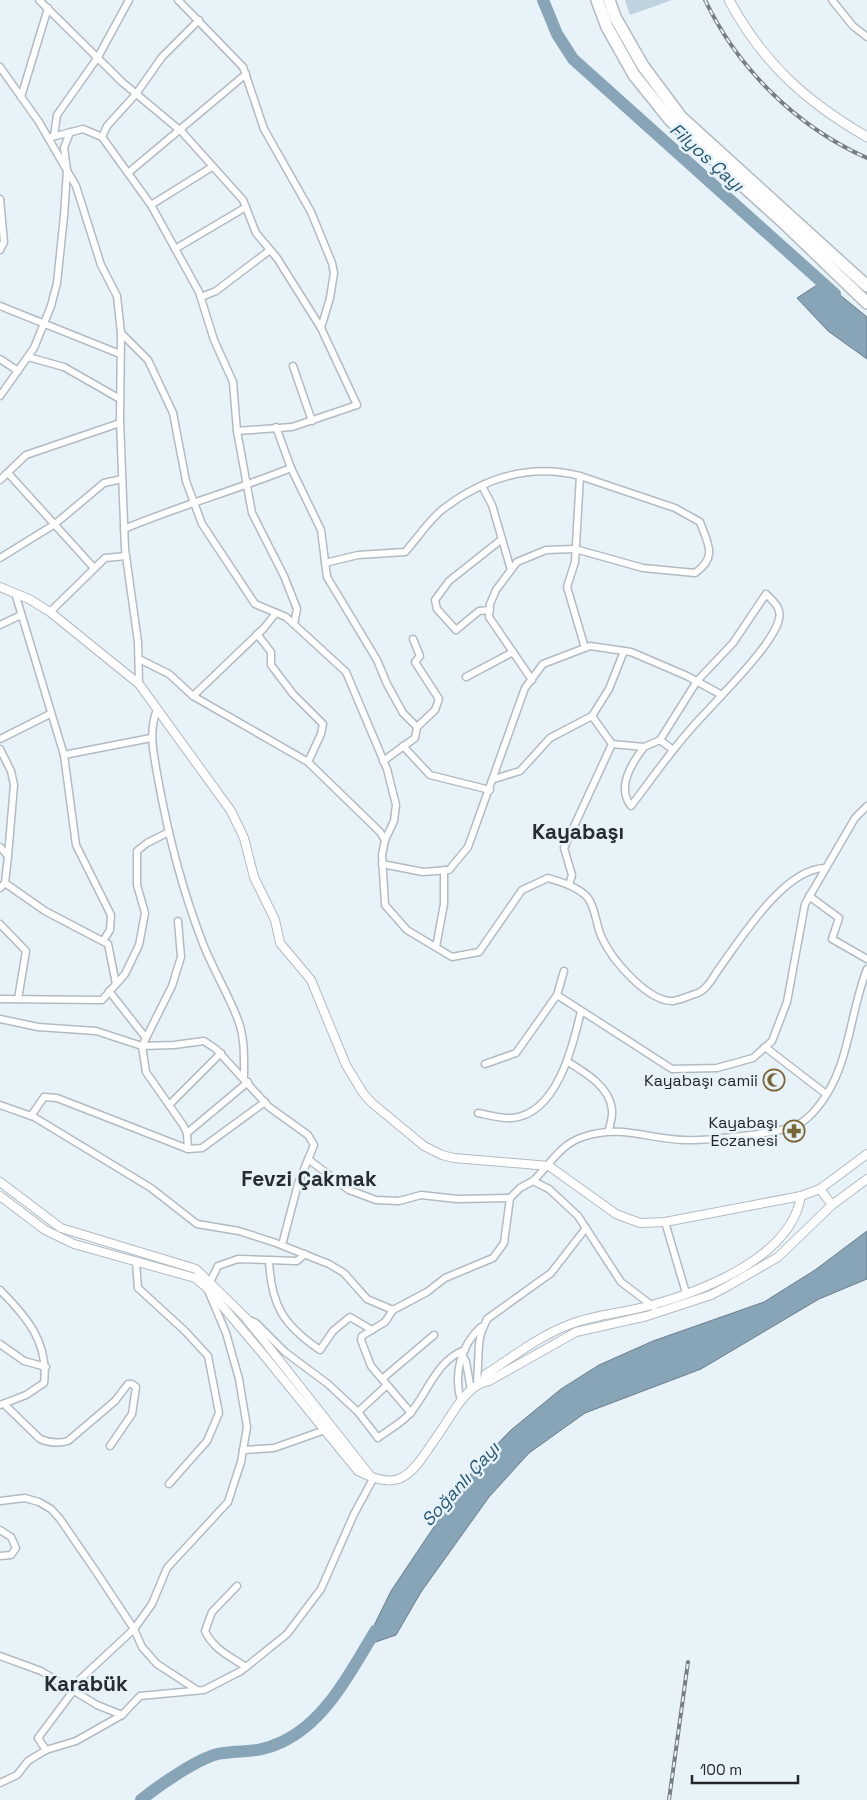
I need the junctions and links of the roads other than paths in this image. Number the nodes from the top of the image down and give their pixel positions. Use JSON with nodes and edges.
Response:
{"nodes":[{"id":1,"x":39,"y":0,"type":"edge"},
{"id":2,"x":129,"y":0,"type":"edge"},
{"id":3,"x":178,"y":0,"type":"edge"},
{"id":4,"x":597,"y":0,"type":"edge"},
{"id":5,"x":609,"y":0,"type":"edge"},
{"id":6,"x":729,"y":0,"type":"edge"},
{"id":7,"x":832,"y":0,"type":"edge"},
{"id":8,"x":48,"y":8,"type":"junction"},
{"id":9,"x":199,"y":20,"type":"junction"},
{"id":10,"x":867,"y":37,"type":"edge"},
{"id":11,"x":98,"y":57,"type":"junction"},
{"id":12,"x":0,"y":67,"type":"edge"},
{"id":13,"x":246,"y":74,"type":"junction"},
{"id":14,"x":136,"y":94,"type":"junction"},
{"id":15,"x":21,"y":97,"type":"junction"},
{"id":16,"x":179,"y":129,"type":"junction"},
{"id":17,"x":70,"y":132,"type":"junction"},
{"id":18,"x":51,"y":137,"type":"junction"},
{"id":19,"x":102,"y":137,"type":"junction"},
{"id":20,"x":867,"y":137,"type":"edge"},
{"id":21,"x":212,"y":167,"type":"junction"},
{"id":22,"x":67,"y":170,"type":"junction"},
{"id":23,"x":128,"y":173,"type":"junction"},
{"id":24,"x":0,"y":200,"type":"edge"},
{"id":25,"x":151,"y":205,"type":"junction"},
{"id":26,"x":246,"y":208,"type":"junction"},
{"id":27,"x":175,"y":249,"type":"junction"},
{"id":28,"x":0,"y":250,"type":"edge"},
{"id":29,"x":270,"y":250,"type":"junction"},
{"id":30,"x":867,"y":286,"type":"edge"},
{"id":31,"x":201,"y":297,"type":"junction"},
{"id":32,"x":867,"y":303,"type":"edge"},
{"id":33,"x":0,"y":306,"type":"edge"},
{"id":34,"x":44,"y":324,"type":"junction"},
{"id":35,"x":321,"y":328,"type":"junction"},
{"id":36,"x":120,"y":333,"type":"junction"},
{"id":37,"x":120,"y":354,"type":"junction"},
{"id":38,"x":28,"y":357,"type":"junction"},
{"id":39,"x":0,"y":359,"type":"edge"},
{"id":40,"x":293,"y":366,"type":"dead end"},
{"id":41,"x":18,"y":371,"type":"junction"},
{"id":42,"x":0,"y":396,"type":"edge"},
{"id":43,"x":120,"y":399,"type":"junction"},
{"id":44,"x":312,"y":421,"type":"junction"},
{"id":45,"x":120,"y":423,"type":"junction"},
{"id":46,"x":276,"y":427,"type":"junction"},
{"id":47,"x":237,"y":431,"type":"junction"},
{"id":48,"x":291,"y":468,"type":"junction"},
{"id":49,"x":8,"y":473,"type":"junction"},
{"id":50,"x":580,"y":476,"type":"junction"},
{"id":51,"x":122,"y":479,"type":"junction"},
{"id":52,"x":0,"y":480,"type":"edge"},
{"id":53,"x":247,"y":485,"type":"junction"},
{"id":54,"x":482,"y":486,"type":"junction"},
{"id":55,"x":194,"y":502,"type":"junction"},
{"id":56,"x":54,"y":524,"type":"junction"},
{"id":57,"x":124,"y":529,"type":"junction"},
{"id":58,"x":502,"y":539,"type":"junction"},
{"id":59,"x":575,"y":549,"type":"junction"},
{"id":60,"x":126,"y":556,"type":"junction"},
{"id":61,"x":0,"y":558,"type":"edge"},
{"id":62,"x":325,"y":563,"type":"junction"},
{"id":63,"x":94,"y":568,"type":"junction"},
{"id":64,"x":512,"y":570,"type":"junction"},
{"id":65,"x":0,"y":587,"type":"edge"},
{"id":66,"x":15,"y":593,"type":"junction"},
{"id":67,"x":490,"y":610,"type":"junction"},
{"id":68,"x":50,"y":612,"type":"junction"},
{"id":69,"x":276,"y":613,"type":"junction"},
{"id":70,"x":21,"y":615,"type":"junction"},
{"id":71,"x":294,"y":624,"type":"junction"},
{"id":72,"x":0,"y":625,"type":"edge"},
{"id":73,"x":257,"y":634,"type":"junction"},
{"id":74,"x":413,"y":639,"type":"dead end"},
{"id":75,"x":585,"y":648,"type":"junction"},
{"id":76,"x":624,"y":651,"type":"junction"},
{"id":77,"x":513,"y":652,"type":"junction"},
{"id":78,"x":139,"y":659,"type":"junction"},
{"id":79,"x":466,"y":677,"type":"dead end"},
{"id":80,"x":532,"y":680,"type":"junction"},
{"id":81,"x":697,"y":681,"type":"junction"},
{"id":82,"x":140,"y":684,"type":"junction"},
{"id":83,"x":720,"y":694,"type":"junction"},
{"id":84,"x":193,"y":696,"type":"junction"},
{"id":85,"x":157,"y":709,"type":"junction"},
{"id":86,"x":50,"y":714,"type":"junction"},
{"id":87,"x":592,"y":716,"type":"junction"},
{"id":88,"x":417,"y":727,"type":"junction"},
{"id":89,"x":151,"y":738,"type":"junction"},
{"id":90,"x":0,"y":739,"type":"edge"},
{"id":91,"x":660,"y":740,"type":"junction"},
{"id":92,"x":612,"y":744,"type":"junction"},
{"id":93,"x":403,"y":746,"type":"junction"},
{"id":94,"x":644,"y":747,"type":"junction"},
{"id":95,"x":0,"y":749,"type":"edge"},
{"id":96,"x":673,"y":750,"type":"junction"},
{"id":97,"x":64,"y":755,"type":"junction"},
{"id":98,"x":383,"y":761,"type":"junction"},
{"id":99,"x":308,"y":762,"type":"junction"},
{"id":100,"x":494,"y":779,"type":"junction"},
{"id":101,"x":490,"y":790,"type":"junction"},
{"id":102,"x":867,"y":806,"type":"edge"},
{"id":103,"x":169,"y":832,"type":"junction"},
{"id":104,"x":385,"y":840,"type":"junction"},
{"id":105,"x":0,"y":846,"type":"edge"},
{"id":106,"x":8,"y":856,"type":"junction"},
{"id":107,"x":382,"y":864,"type":"junction"},
{"id":108,"x":825,"y":868,"type":"junction"},
{"id":109,"x":444,"y":870,"type":"junction"},
{"id":110,"x":569,"y":885,"type":"junction"},
{"id":111,"x":2,"y":886,"type":"edge"},
{"id":112,"x":809,"y":896,"type":"junction"},
{"id":113,"x":178,"y":921,"type":"dead end"},
{"id":114,"x":0,"y":924,"type":"edge"},
{"id":115,"x":103,"y":941,"type":"junction"},
{"id":116,"x":436,"y":947,"type":"junction"},
{"id":117,"x":867,"y":958,"type":"edge"},
{"id":118,"x":867,"y":969,"type":"edge"},
{"id":119,"x":564,"y":971,"type":"dead end"},
{"id":120,"x":116,"y":984,"type":"junction"},
{"id":121,"x":110,"y":992,"type":"junction"},
{"id":122,"x":557,"y":995,"type":"junction"},
{"id":123,"x":0,"y":999,"type":"edge"},
{"id":124,"x":18,"y":999,"type":"junction"},
{"id":125,"x":581,"y":1010,"type":"junction"},
{"id":126,"x":0,"y":1019,"type":"edge"},
{"id":127,"x":146,"y":1038,"type":"junction"},
{"id":128,"x":142,"y":1046,"type":"junction"},
{"id":129,"x":765,"y":1047,"type":"junction"},
{"id":130,"x":221,"y":1053,"type":"junction"},
{"id":131,"x":568,"y":1062,"type":"junction"},
{"id":132,"x":485,"y":1064,"type":"dead end"},
{"id":133,"x":246,"y":1080,"type":"junction"},
{"id":134,"x":826,"y":1094,"type":"junction"},
{"id":135,"x":265,"y":1102,"type":"junction"},
{"id":136,"x":0,"y":1105,"type":"edge"},
{"id":137,"x":169,"y":1105,"type":"junction"},
{"id":138,"x":478,"y":1113,"type":"dead end"},
{"id":139,"x":31,"y":1116,"type":"junction"},
{"id":140,"x":609,"y":1130,"type":"junction"},
{"id":141,"x":188,"y":1133,"type":"junction"},
{"id":142,"x":188,"y":1149,"type":"junction"},
{"id":143,"x":867,"y":1154,"type":"edge"},
{"id":144,"x":308,"y":1159,"type":"junction"},
{"id":145,"x":549,"y":1166,"type":"junction"},
{"id":146,"x":867,"y":1179,"type":"edge"},
{"id":147,"x":533,"y":1181,"type":"junction"},
{"id":148,"x":0,"y":1182,"type":"edge"},
{"id":149,"x":820,"y":1189,"type":"junction"},
{"id":150,"x":0,"y":1196,"type":"edge"},
{"id":151,"x":801,"y":1196,"type":"junction"},
{"id":152,"x":510,"y":1198,"type":"junction"},
{"id":153,"x":832,"y":1205,"type":"junction"},
{"id":154,"x":798,"y":1213,"type":"junction"},
{"id":155,"x":665,"y":1222,"type":"junction"},
{"id":156,"x":811,"y":1225,"type":"junction"},
{"id":157,"x":586,"y":1228,"type":"junction"},
{"id":158,"x":282,"y":1245,"type":"junction"},
{"id":159,"x":305,"y":1254,"type":"junction"},
{"id":160,"x":269,"y":1260,"type":"junction"},
{"id":161,"x":136,"y":1262,"type":"junction"},
{"id":162,"x":209,"y":1285,"type":"junction"},
{"id":163,"x":0,"y":1290,"type":"edge"},
{"id":164,"x":686,"y":1293,"type":"junction"},
{"id":165,"x":653,"y":1305,"type":"junction"},
{"id":166,"x":393,"y":1310,"type":"junction"},
{"id":167,"x":657,"y":1313,"type":"junction"},
{"id":168,"x":246,"y":1318,"type":"junction"},
{"id":169,"x":484,"y":1325,"type":"junction"},
{"id":170,"x":372,"y":1330,"type":"junction"},
{"id":171,"x":434,"y":1335,"type":"dead end"},
{"id":172,"x":0,"y":1344,"type":"edge"},
{"id":173,"x":464,"y":1353,"type":"junction"},
{"id":174,"x":46,"y":1367,"type":"junction"},
{"id":175,"x":384,"y":1382,"type":"junction"},
{"id":176,"x":477,"y":1385,"type":"junction"},
{"id":177,"x":461,"y":1401,"type":"junction"},
{"id":178,"x":2,"y":1404,"type":"edge"},
{"id":179,"x":358,"y":1412,"type":"junction"},
{"id":180,"x":411,"y":1413,"type":"junction"},
{"id":181,"x":324,"y":1430,"type":"junction"},
{"id":182,"x":110,"y":1446,"type":"dead end"},
{"id":183,"x":243,"y":1450,"type":"junction"},
{"id":184,"x":373,"y":1479,"type":"junction"},
{"id":185,"x":169,"y":1484,"type":"dead end"},
{"id":186,"x":0,"y":1501,"type":"edge"},
{"id":187,"x":0,"y":1530,"type":"edge"},
{"id":188,"x":0,"y":1556,"type":"edge"},
{"id":189,"x":237,"y":1586,"type":"dead end"},
{"id":190,"x":134,"y":1629,"type":"junction"},
{"id":191,"x":0,"y":1658,"type":"edge"},
{"id":192,"x":246,"y":1667,"type":"junction"},
{"id":193,"x":73,"y":1690,"type":"junction"},
{"id":194,"x":197,"y":1690,"type":"junction"},
{"id":195,"x":122,"y":1715,"type":"junction"},
{"id":196,"x":46,"y":1750,"type":"junction"},
{"id":197,"x":0,"y":1783,"type":"edge"}],
"edges":[{"from":1,"to":8,"type":"street"},
{"from":2,"to":11,"type":"street"},
{"from":3,"to":9,"type":"street"},
{"from":4,"to":32,"type":"highway"},
{"from":5,"to":30,"type":"highway"},
{"from":6,"to":20,"type":"main road"},
{"from":7,"to":10,"type":"street"},
{"from":8,"to":11,"type":"street"},
{"from":8,"to":15,"type":"street"},
{"from":9,"to":13,"type":"street"},
{"from":9,"to":14,"type":"street"},
{"from":11,"to":14,"type":"street"},
{"from":11,"to":18,"type":"street"},
{"from":12,"to":15,"type":"street"},
{"from":13,"to":16,"type":"street"},
{"from":13,"to":35,"type":"street"},
{"from":14,"to":16,"type":"street"},
{"from":14,"to":19,"type":"street"},
{"from":15,"to":18,"type":"street"},
{"from":16,"to":21,"type":"street"},
{"from":16,"to":23,"type":"street"},
{"from":17,"to":18,"type":"street"},
{"from":17,"to":19,"type":"street"},
{"from":17,"to":22,"type":"street"},
{"from":18,"to":22,"type":"street"},
{"from":19,"to":23,"type":"street"},
{"from":21,"to":25,"type":"street"},
{"from":21,"to":26,"type":"street"},
{"from":22,"to":34,"type":"street"},
{"from":22,"to":36,"type":"street"},
{"from":23,"to":25,"type":"street"},
{"from":24,"to":28,"type":"street"},
{"from":25,"to":27,"type":"street"},
{"from":26,"to":27,"type":"street"},
{"from":26,"to":29,"type":"street"},
{"from":27,"to":31,"type":"street"},
{"from":29,"to":31,"type":"street"},
{"from":29,"to":35,"type":"street"},
{"from":31,"to":47,"type":"street"},
{"from":33,"to":34,"type":"street"},
{"from":34,"to":37,"type":"street"},
{"from":34,"to":38,"type":"street"},
{"from":35,"to":44,"type":"street"},
{"from":36,"to":37,"type":"street"},
{"from":36,"to":55,"type":"street"},
{"from":37,"to":43,"type":"street"},
{"from":38,"to":41,"type":"street"},
{"from":38,"to":43,"type":"street"},
{"from":39,"to":41,"type":"street"},
{"from":40,"to":44,"type":"street"},
{"from":41,"to":42,"type":"street"},
{"from":43,"to":45,"type":"street"},
{"from":44,"to":46,"type":"street"},
{"from":45,"to":49,"type":"street"},
{"from":45,"to":51,"type":"street"},
{"from":46,"to":47,"type":"street"},
{"from":46,"to":48,"type":"street"},
{"from":47,"to":53,"type":"street"},
{"from":48,"to":53,"type":"street"},
{"from":48,"to":62,"type":"street"},
{"from":49,"to":52,"type":"street"},
{"from":49,"to":56,"type":"street"},
{"from":50,"to":54,"type":"street"},
{"from":50,"to":59,"type":"street"},
{"from":50,"to":59,"type":"street"},
{"from":51,"to":56,"type":"street"},
{"from":51,"to":57,"type":"street"},
{"from":53,"to":55,"type":"street"},
{"from":53,"to":71,"type":"street"},
{"from":54,"to":58,"type":"street"},
{"from":54,"to":62,"type":"street"},
{"from":55,"to":57,"type":"street"},
{"from":55,"to":69,"type":"street"},
{"from":56,"to":61,"type":"street"},
{"from":56,"to":63,"type":"street"},
{"from":57,"to":60,"type":"street"},
{"from":58,"to":64,"type":"street"},
{"from":58,"to":67,"type":"street"},
{"from":59,"to":64,"type":"street"},
{"from":59,"to":75,"type":"street"},
{"from":60,"to":63,"type":"street"},
{"from":60,"to":78,"type":"street"},
{"from":62,"to":88,"type":"street"},
{"from":63,"to":68,"type":"street"},
{"from":64,"to":67,"type":"street"},
{"from":65,"to":66,"type":"street"},
{"from":66,"to":68,"type":"street"},
{"from":66,"to":70,"type":"street"},
{"from":67,"to":77,"type":"street"},
{"from":68,"to":82,"type":"street"},
{"from":69,"to":71,"type":"street"},
{"from":69,"to":73,"type":"street"},
{"from":70,"to":72,"type":"street"},
{"from":70,"to":86,"type":"street"},
{"from":71,"to":98,"type":"street"},
{"from":73,"to":84,"type":"street"},
{"from":73,"to":99,"type":"street"},
{"from":74,"to":88,"type":"street"},
{"from":75,"to":76,"type":"street"},
{"from":75,"to":80,"type":"street"},
{"from":76,"to":81,"type":"street"},
{"from":76,"to":87,"type":"street"},
{"from":77,"to":79,"type":"street"},
{"from":77,"to":80,"type":"street"},
{"from":78,"to":82,"type":"street"},
{"from":78,"to":84,"type":"street"},
{"from":80,"to":100,"type":"street"},
{"from":81,"to":83,"type":"street"},
{"from":81,"to":83,"type":"street"},
{"from":81,"to":91,"type":"street"},
{"from":82,"to":85,"type":"street"},
{"from":83,"to":96,"type":"street"},
{"from":84,"to":99,"type":"street"},
{"from":85,"to":89,"type":"street"},
{"from":85,"to":145,"type":"street"},
{"from":86,"to":90,"type":"street"},
{"from":86,"to":97,"type":"street"},
{"from":87,"to":92,"type":"street"},
{"from":87,"to":100,"type":"street"},
{"from":88,"to":93,"type":"street"},
{"from":89,"to":97,"type":"street"},
{"from":89,"to":103,"type":"street"},
{"from":91,"to":94,"type":"street"},
{"from":91,"to":96,"type":"street"},
{"from":92,"to":94,"type":"street"},
{"from":92,"to":110,"type":"street"},
{"from":93,"to":98,"type":"street"},
{"from":93,"to":101,"type":"street"},
{"from":94,"to":96,"type":"street"},
{"from":95,"to":106,"type":"street"},
{"from":97,"to":115,"type":"street"},
{"from":98,"to":104,"type":"street"},
{"from":99,"to":104,"type":"street"},
{"from":100,"to":101,"type":"street"},
{"from":101,"to":109,"type":"street"},
{"from":102,"to":108,"type":"street"},
{"from":103,"to":120,"type":"street"},
{"from":103,"to":133,"type":"street"},
{"from":104,"to":107,"type":"street"},
{"from":105,"to":106,"type":"street"},
{"from":106,"to":111,"type":"street"},
{"from":107,"to":109,"type":"street"},
{"from":107,"to":116,"type":"street"},
{"from":108,"to":110,"type":"street"},
{"from":108,"to":112,"type":"street"},
{"from":109,"to":116,"type":"street"},
{"from":110,"to":116,"type":"street"},
{"from":111,"to":115,"type":"street"},
{"from":112,"to":117,"type":"street"},
{"from":112,"to":129,"type":"street"},
{"from":113,"to":127,"type":"street"},
{"from":114,"to":124,"type":"street"},
{"from":115,"to":120,"type":"street"},
{"from":118,"to":134,"type":"street"},
{"from":119,"to":122,"type":"street"},
{"from":120,"to":121,"type":"street"},
{"from":121,"to":124,"type":"street"},
{"from":121,"to":127,"type":"street"},
{"from":122,"to":125,"type":"street"},
{"from":122,"to":132,"type":"street"},
{"from":123,"to":124,"type":"street"},
{"from":125,"to":129,"type":"street"},
{"from":125,"to":131,"type":"street"},
{"from":126,"to":128,"type":"street"},
{"from":127,"to":128,"type":"street"},
{"from":128,"to":130,"type":"street"},
{"from":128,"to":137,"type":"street"},
{"from":129,"to":134,"type":"street"},
{"from":130,"to":133,"type":"street"},
{"from":130,"to":137,"type":"street"},
{"from":131,"to":138,"type":"street"},
{"from":131,"to":140,"type":"street"},
{"from":133,"to":135,"type":"street"},
{"from":133,"to":141,"type":"street"},
{"from":134,"to":140,"type":"street"},
{"from":135,"to":142,"type":"street"},
{"from":135,"to":144,"type":"street"},
{"from":136,"to":139,"type":"street"},
{"from":137,"to":141,"type":"street"},
{"from":139,"to":142,"type":"street"},
{"from":139,"to":158,"type":"street"},
{"from":140,"to":145,"type":"street"},
{"from":141,"to":142,"type":"street"},
{"from":143,"to":149,"type":"street"},
{"from":144,"to":152,"type":"street"},
{"from":144,"to":158,"type":"street"},
{"from":145,"to":147,"type":"street"},
{"from":145,"to":155,"type":"street"},
{"from":146,"to":153,"type":"street"},
{"from":147,"to":152,"type":"street"},
{"from":147,"to":157,"type":"street"},
{"from":148,"to":162,"type":"street"},
{"from":149,"to":151,"type":"street"},
{"from":149,"to":153,"type":"street"},
{"from":150,"to":161,"type":"street"},
{"from":151,"to":154,"type":"street"},
{"from":151,"to":155,"type":"street"},
{"from":152,"to":166,"type":"street"},
{"from":153,"to":156,"type":"street"},
{"from":154,"to":156,"type":"street"},
{"from":154,"to":164,"type":"street"},
{"from":155,"to":164,"type":"street"},
{"from":156,"to":167,"type":"street"},
{"from":157,"to":165,"type":"street"},
{"from":157,"to":169,"type":"street"},
{"from":158,"to":159,"type":"street"},
{"from":159,"to":160,"type":"street"},
{"from":159,"to":166,"type":"street"},
{"from":160,"to":162,"type":"street"},
{"from":160,"to":170,"type":"street"},
{"from":161,"to":162,"type":"street"},
{"from":161,"to":185,"type":"street"},
{"from":162,"to":168,"type":"street"},
{"from":162,"to":181,"type":"street"},
{"from":162,"to":183,"type":"street"},
{"from":163,"to":174,"type":"street"},
{"from":164,"to":165,"type":"street"},
{"from":165,"to":167,"type":"street"},
{"from":165,"to":176,"type":"street"},
{"from":166,"to":170,"type":"street"},
{"from":167,"to":176,"type":"street"},
{"from":168,"to":179,"type":"street"},
{"from":168,"to":184,"type":"street"},
{"from":169,"to":173,"type":"street"},
{"from":169,"to":176,"type":"street"},
{"from":170,"to":175,"type":"street"},
{"from":171,"to":175,"type":"street"},
{"from":172,"to":174,"type":"street"},
{"from":173,"to":176,"type":"street"},
{"from":173,"to":177,"type":"street"},
{"from":173,"to":180,"type":"street"},
{"from":174,"to":178,"type":"street"},
{"from":175,"to":179,"type":"street"},
{"from":175,"to":180,"type":"street"},
{"from":176,"to":177,"type":"street"},
{"from":177,"to":184,"type":"street"},
{"from":178,"to":182,"type":"street"},
{"from":179,"to":180,"type":"street"},
{"from":181,"to":183,"type":"street"},
{"from":181,"to":184,"type":"street"},
{"from":183,"to":190,"type":"street"},
{"from":184,"to":192,"type":"street"},
{"from":186,"to":190,"type":"street"},
{"from":187,"to":188,"type":"street"},
{"from":189,"to":192,"type":"street"},
{"from":190,"to":193,"type":"street"},
{"from":190,"to":194,"type":"street"},
{"from":191,"to":193,"type":"street"},
{"from":192,"to":194,"type":"street"},
{"from":193,"to":195,"type":"street"},
{"from":193,"to":196,"type":"street"},
{"from":194,"to":195,"type":"street"},
{"from":195,"to":196,"type":"street"},
{"from":196,"to":197,"type":"street"}]}
